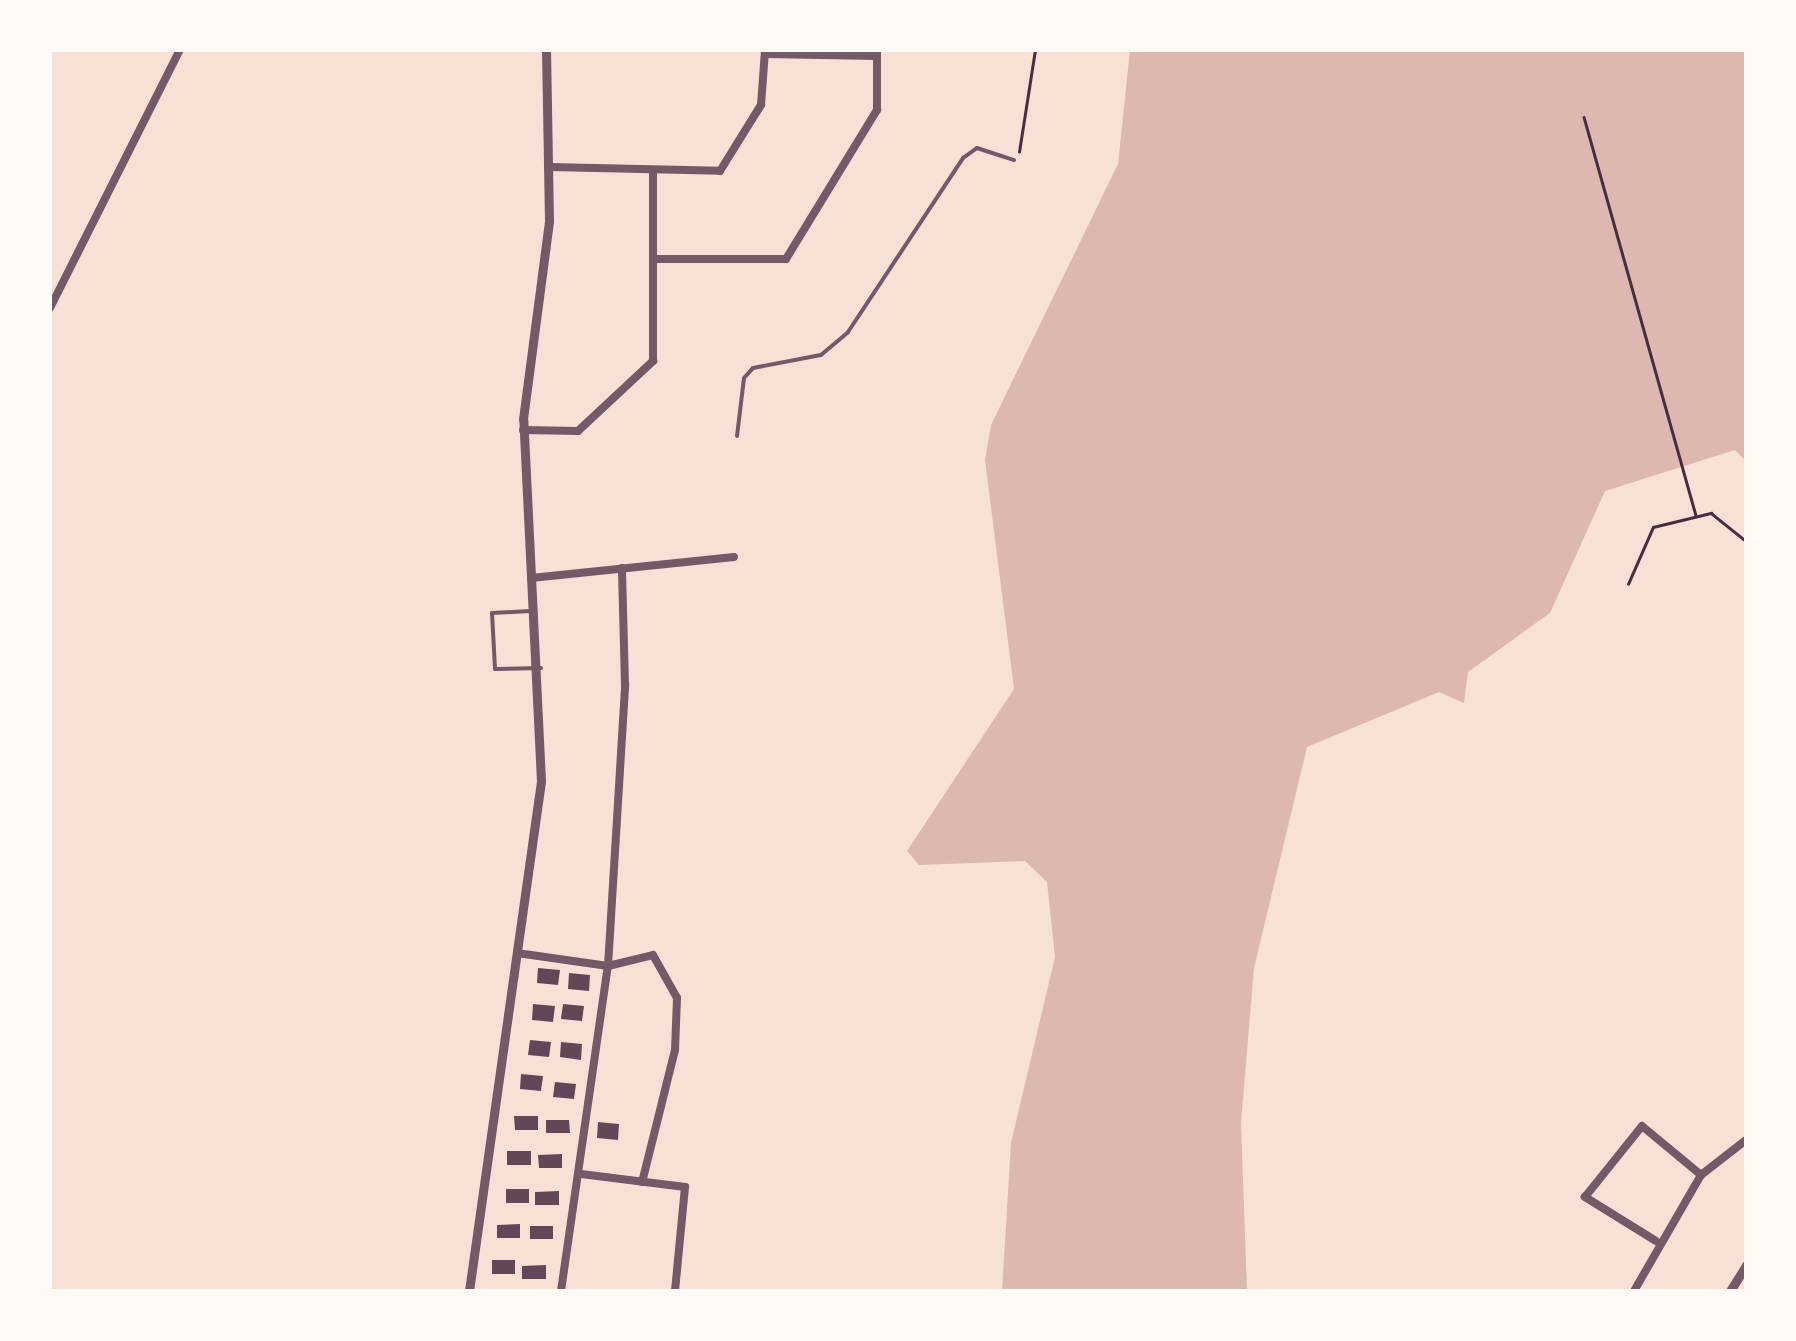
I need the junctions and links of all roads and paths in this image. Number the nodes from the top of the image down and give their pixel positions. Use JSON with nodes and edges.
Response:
{"nodes":[{"id":1,"x":180,"y":50,"type":"edge"},
{"id":2,"x":546,"y":50,"type":"edge"},
{"id":3,"x":1035,"y":50,"type":"edge"},
{"id":4,"x":765,"y":52,"type":"edge"},
{"id":5,"x":877,"y":53,"type":"edge"},
{"id":6,"x":1584,"y":118,"type":"dead end"},
{"id":7,"x":1014,"y":160,"type":"joint"},
{"id":8,"x":550,"y":167,"type":"junction"},
{"id":9,"x":654,"y":170,"type":"junction"},
{"id":10,"x":653,"y":259,"type":"junction"},
{"id":11,"x":50,"y":308,"type":"edge"},
{"id":12,"x":522,"y":430,"type":"junction"},
{"id":13,"x":737,"y":436,"type":"dead end"},
{"id":14,"x":1696,"y":516,"type":"junction"},
{"id":15,"x":1746,"y":541,"type":"edge"},
{"id":16,"x":734,"y":557,"type":"dead end"},
{"id":17,"x":622,"y":568,"type":"junction"},
{"id":18,"x":531,"y":578,"type":"junction"},
{"id":19,"x":1628,"y":584,"type":"dead end"},
{"id":20,"x":534,"y":611,"type":"junction"},
{"id":21,"x":541,"y":668,"type":"junction"},
{"id":22,"x":517,"y":954,"type":"junction"},
{"id":23,"x":608,"y":966,"type":"junction"},
{"id":24,"x":1746,"y":1140,"type":"edge"},
{"id":25,"x":582,"y":1174,"type":"junction"},
{"id":26,"x":1701,"y":1175,"type":"junction"},
{"id":27,"x":642,"y":1182,"type":"junction"},
{"id":28,"x":1656,"y":1241,"type":"junction"},
{"id":29,"x":1746,"y":1266,"type":"edge"},
{"id":30,"x":469,"y":1291,"type":"edge"},
{"id":31,"x":560,"y":1291,"type":"edge"},
{"id":32,"x":675,"y":1291,"type":"edge"},
{"id":33,"x":1634,"y":1291,"type":"edge"},
{"id":34,"x":1730,"y":1291,"type":"edge"}],
"edges":[{"from":1,"to":11,"type":"street"},
{"from":2,"to":8,"type":"street"},
{"from":3,"to":7,"type":"path"},
{"from":4,"to":5,"type":"street"},
{"from":4,"to":9,"type":"street"},
{"from":5,"to":10,"type":"street"},
{"from":6,"to":14,"type":"path"},
{"from":7,"to":13,"type":"lane"},
{"from":8,"to":9,"type":"street"},
{"from":8,"to":12,"type":"street"},
{"from":9,"to":10,"type":"street"},
{"from":10,"to":12,"type":"street"},
{"from":12,"to":18,"type":"street"},
{"from":14,"to":15,"type":"path"},
{"from":14,"to":19,"type":"path"},
{"from":16,"to":17,"type":"street"},
{"from":17,"to":18,"type":"street"},
{"from":17,"to":23,"type":"street"},
{"from":18,"to":20,"type":"street"},
{"from":20,"to":21,"type":"street"},
{"from":20,"to":21,"type":"lane"},
{"from":21,"to":22,"type":"street"},
{"from":22,"to":23,"type":"street"},
{"from":22,"to":30,"type":"street"},
{"from":23,"to":25,"type":"street"},
{"from":23,"to":27,"type":"street"},
{"from":24,"to":26,"type":"street"},
{"from":25,"to":27,"type":"street"},
{"from":25,"to":31,"type":"street"},
{"from":26,"to":28,"type":"street"},
{"from":26,"to":28,"type":"street"},
{"from":27,"to":32,"type":"street"},
{"from":28,"to":33,"type":"street"},
{"from":29,"to":34,"type":"street"}]}
